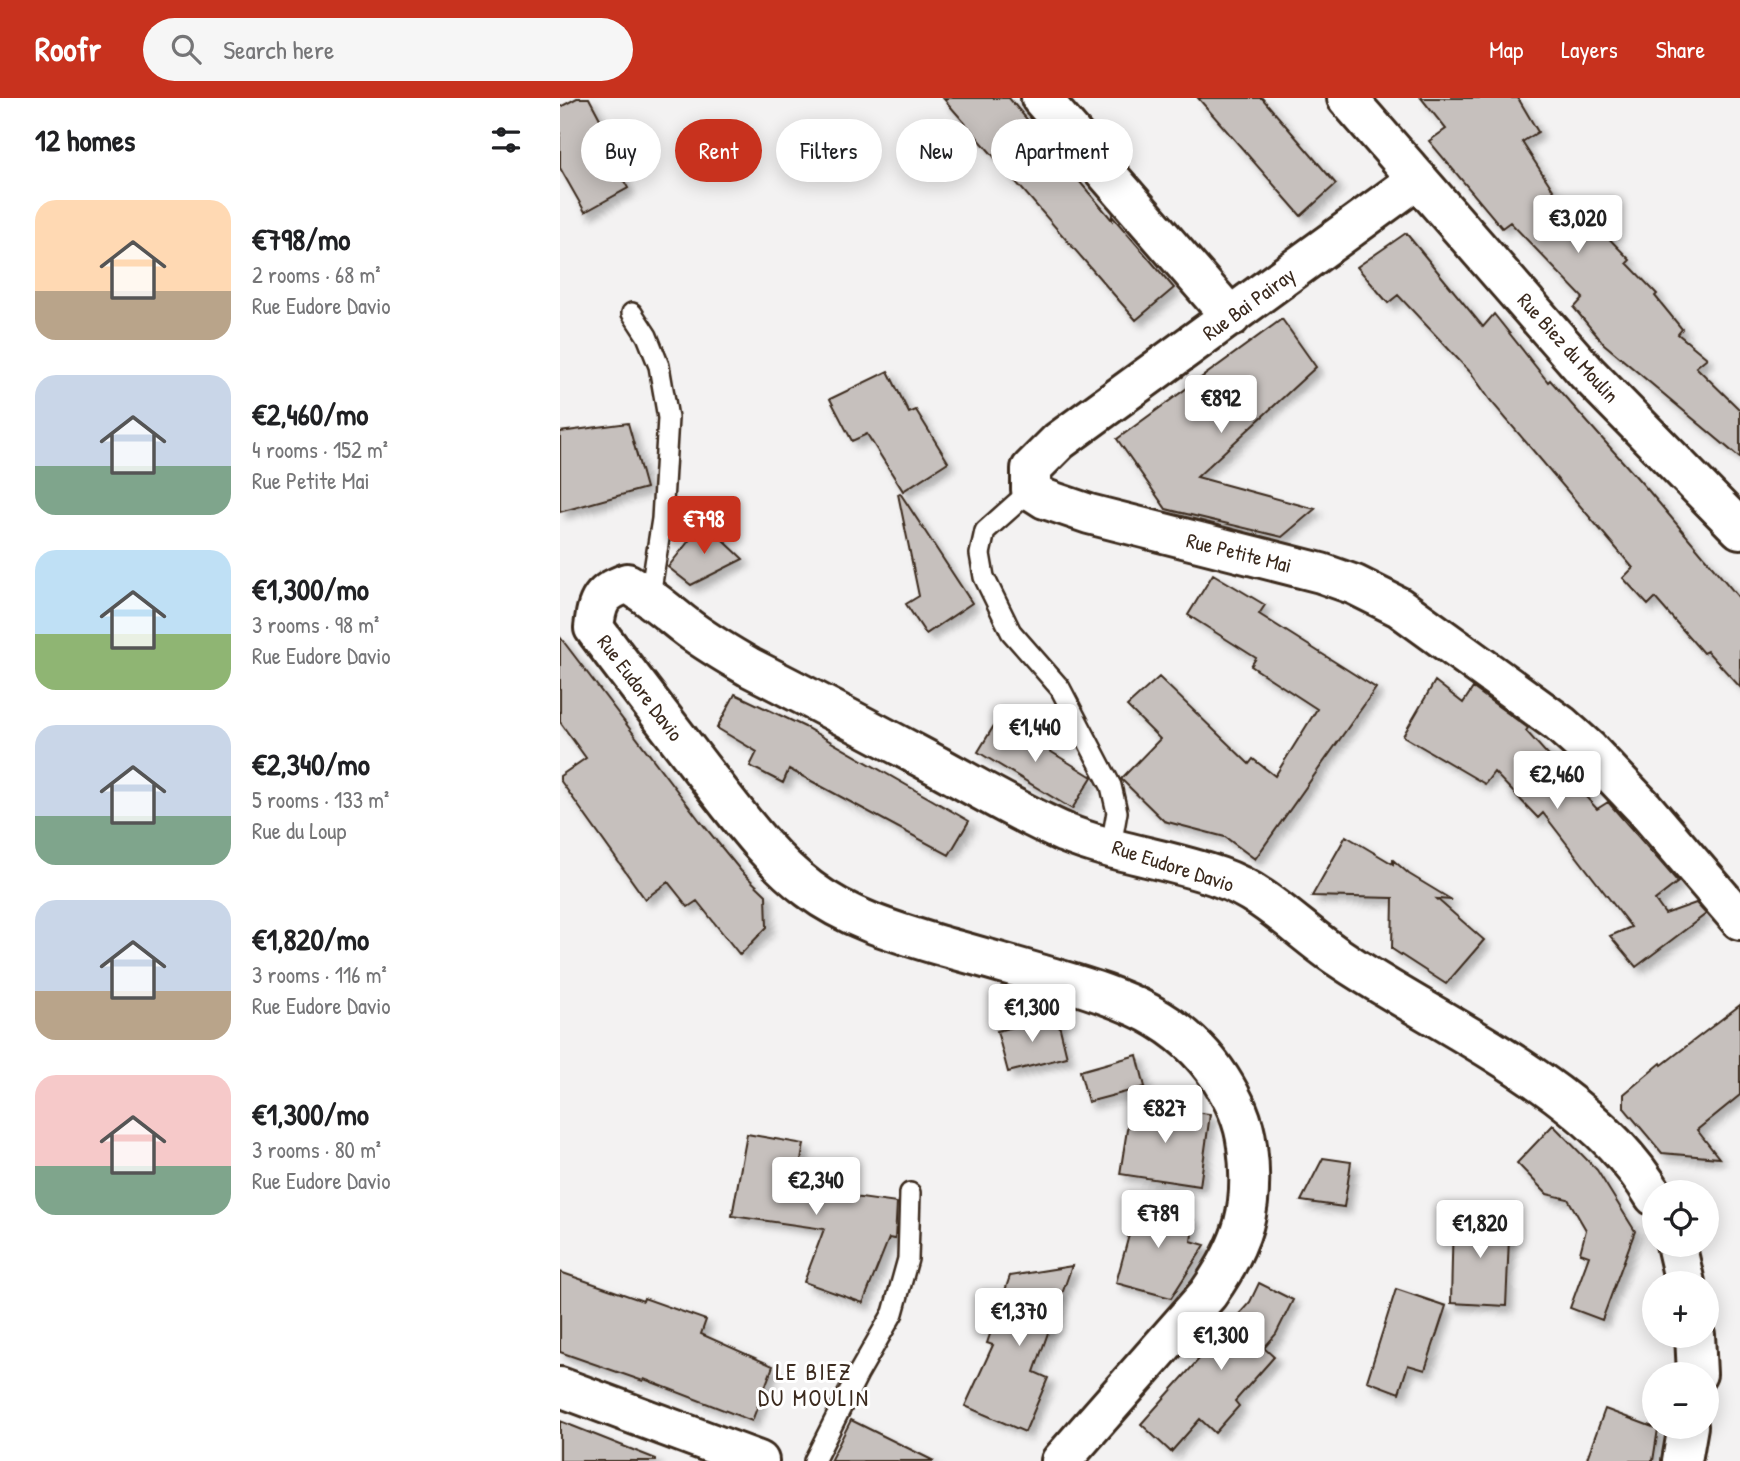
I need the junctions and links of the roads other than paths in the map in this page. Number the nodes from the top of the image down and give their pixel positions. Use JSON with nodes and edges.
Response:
{"nodes":[{"id":1,"x":1041,"y":98,"type":"edge"},
{"id":2,"x":1348,"y":98,"type":"edge"},
{"id":3,"x":1419,"y":179,"type":"junction"},
{"id":4,"x":632,"y":313,"type":"dead end"},
{"id":5,"x":1231,"y":317,"type":"junction"},
{"id":6,"x":1031,"y":489,"type":"junction"},
{"id":7,"x":1740,"y":529,"type":"edge"},
{"id":8,"x":650,"y":596,"type":"junction"},
{"id":9,"x":1111,"y":846,"type":"junction"},
{"id":10,"x":1740,"y":920,"type":"edge"},
{"id":11,"x":1644,"y":1180,"type":"edge"},
{"id":12,"x":910,"y":1193,"type":"dead end"},
{"id":13,"x":560,"y":1387,"type":"edge"},
{"id":14,"x":1686,"y":1439,"type":"edge"},
{"id":15,"x":759,"y":1461,"type":"edge"},
{"id":16,"x":814,"y":1461,"type":"edge"},
{"id":17,"x":1061,"y":1461,"type":"edge"},
{"id":18,"x":1682,"y":1461,"type":"edge"}],
"edges":[{"from":1,"to":5,"type":"street"},
{"from":2,"to":3,"type":"street","name":"Rue Biez du Moulin"},
{"from":3,"to":5,"type":"street","name":"Rue Bai Pairay"},
{"from":3,"to":7,"type":"street","name":"Rue Biez du Moulin"},
{"from":4,"to":8,"type":"lane"},
{"from":5,"to":6,"type":"street","name":"Rue Bai Pairay"},
{"from":6,"to":9,"type":"lane"},
{"from":6,"to":10,"type":"street","name":"Rue Petite Mai"},
{"from":8,"to":9,"type":"street","name":"Rue Eudore Davio"},
{"from":8,"to":17,"type":"street","name":"Rue Eudore Davio"},
{"from":9,"to":11,"type":"street","name":"Rue Eudore Davio"},
{"from":12,"to":16,"type":"lane"},
{"from":13,"to":15,"type":"street"},
{"from":14,"to":18,"type":"street"}]}
